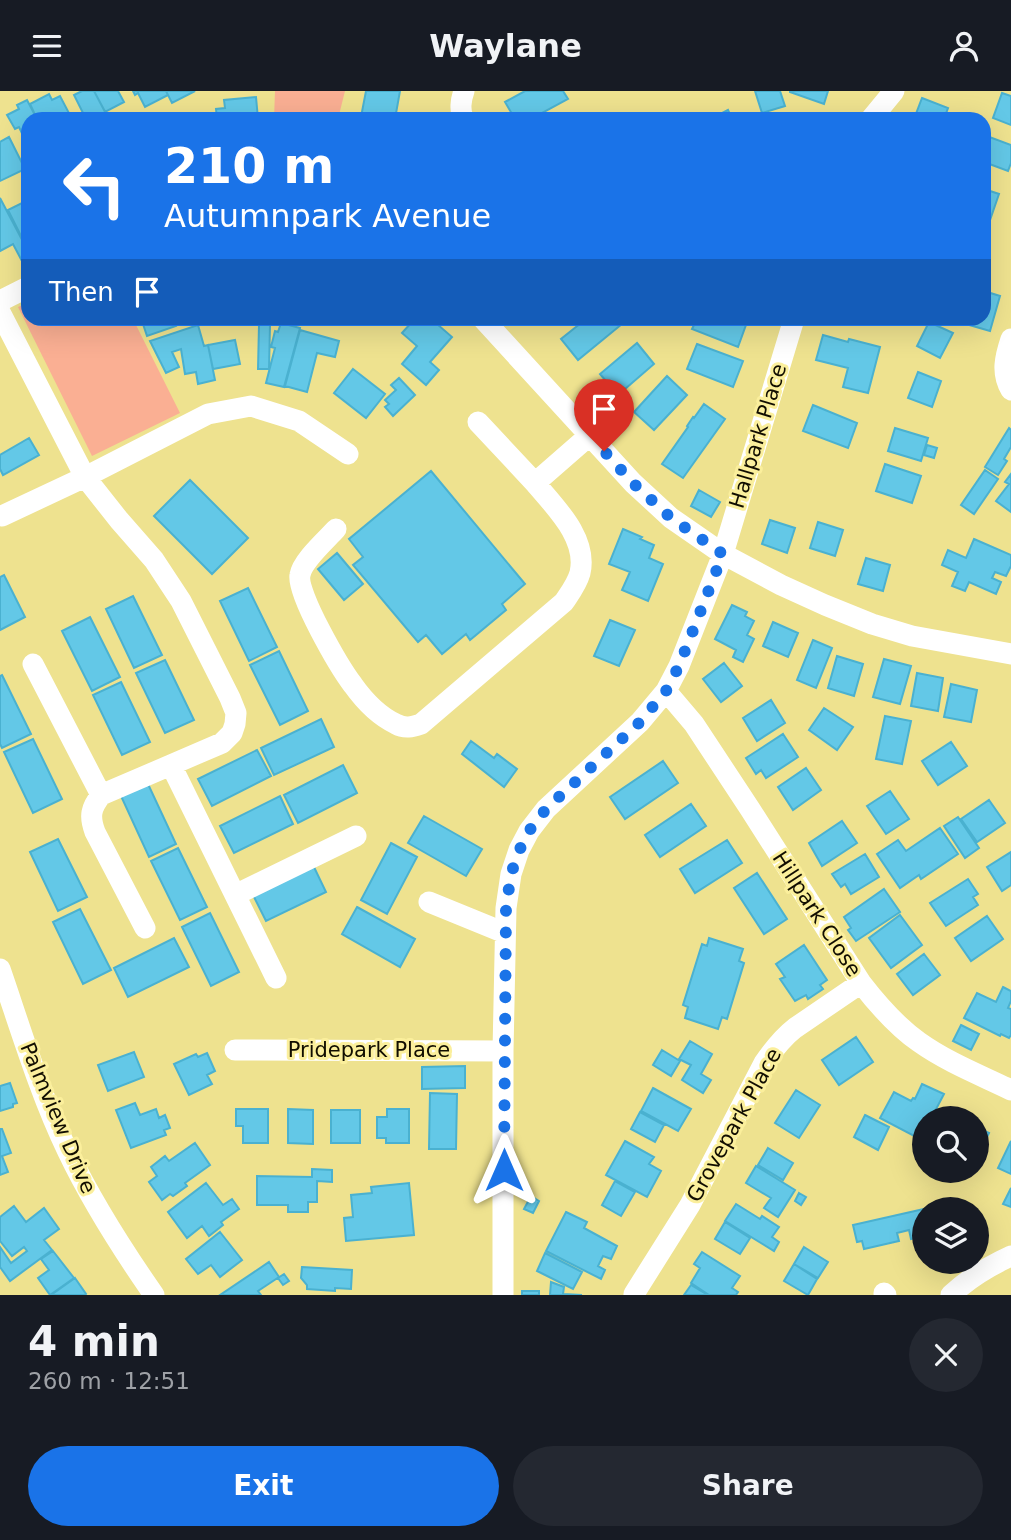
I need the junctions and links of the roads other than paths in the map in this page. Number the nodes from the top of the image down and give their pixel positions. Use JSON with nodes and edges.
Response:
{"nodes":[{"id":1,"x":464,"y":91,"type":"edge"},
{"id":2,"x":894,"y":91,"type":"edge"},
{"id":3,"x":461,"y":112,"type":"edge"},
{"id":4,"x":877,"y":112,"type":"edge"},
{"id":5,"x":21,"y":290,"type":"edge"},
{"id":6,"x":0,"y":301,"type":"edge"},
{"id":7,"x":0,"y":312,"type":"edge"},
{"id":8,"x":489,"y":326,"type":"edge"},
{"id":9,"x":792,"y":326,"type":"edge"},
{"id":10,"x":1011,"y":339,"type":"edge"},
{"id":11,"x":1011,"y":390,"type":"edge"},
{"id":12,"x":478,"y":422,"type":"dead end"},
{"id":13,"x":590,"y":435,"type":"junction"},
{"id":14,"x":348,"y":454,"type":"dead end"},
{"id":15,"x":85,"y":477,"type":"junction"},
{"id":16,"x":535,"y":483,"type":"junction"},
{"id":17,"x":2,"y":516,"type":"dead end"},
{"id":18,"x":336,"y":529,"type":"dead end"},
{"id":19,"x":723,"y":554,"type":"junction"},
{"id":20,"x":1011,"y":654,"type":"edge"},
{"id":21,"x":33,"y":664,"type":"dead end"},
{"id":22,"x":666,"y":691,"type":"junction"},
{"id":23,"x":171,"y":765,"type":"junction"},
{"id":24,"x":101,"y":795,"type":"junction"},
{"id":25,"x":356,"y":837,"type":"dead end"},
{"id":26,"x":235,"y":895,"type":"junction"},
{"id":27,"x":429,"y":902,"type":"dead end"},
{"id":28,"x":145,"y":928,"type":"dead end"},
{"id":29,"x":506,"y":933,"type":"junction"},
{"id":30,"x":0,"y":969,"type":"edge"},
{"id":31,"x":276,"y":978,"type":"dead end"},
{"id":32,"x":861,"y":983,"type":"junction"},
{"id":33,"x":235,"y":1049,"type":"dead end"},
{"id":34,"x":503,"y":1051,"type":"junction"},
{"id":35,"x":1011,"y":1090,"type":"edge"},
{"id":36,"x":1011,"y":1256,"type":"edge"},
{"id":37,"x":634,"y":1294,"type":"edge"},
{"id":38,"x":154,"y":1295,"type":"edge"},
{"id":39,"x":503,"y":1295,"type":"edge"},
{"id":40,"x":951,"y":1295,"type":"edge"}],
"edges":[{"from":1,"to":3,"type":"street"},
{"from":2,"to":4,"type":"street"},
{"from":5,"to":6,"type":"street"},
{"from":7,"to":15,"type":"street"},
{"from":8,"to":13,"type":"street"},
{"from":9,"to":19,"type":"street","name":"Hallpark Place"},
{"from":10,"to":11,"type":"street"},
{"from":12,"to":16,"type":"street"},
{"from":13,"to":16,"type":"street"},
{"from":13,"to":19,"type":"street"},
{"from":14,"to":15,"type":"street"},
{"from":15,"to":17,"type":"street"},
{"from":15,"to":23,"type":"street"},
{"from":16,"to":18,"type":"street"},
{"from":19,"to":20,"type":"street"},
{"from":19,"to":22,"type":"street","name":"Hallpark Place"},
{"from":21,"to":24,"type":"street"},
{"from":22,"to":29,"type":"street","name":"Hallpark Place"},
{"from":22,"to":32,"type":"street","name":"Hillpark Close"},
{"from":23,"to":24,"type":"street"},
{"from":23,"to":26,"type":"street"},
{"from":24,"to":28,"type":"street"},
{"from":25,"to":26,"type":"street"},
{"from":26,"to":31,"type":"street"},
{"from":27,"to":29,"type":"street"},
{"from":29,"to":34,"type":"street","name":"Hallpark Place"},
{"from":30,"to":38,"type":"street","name":"Palmview Drive"},
{"from":32,"to":35,"type":"street","name":"Hillpark Close"},
{"from":32,"to":37,"type":"street","name":"Grovepark Place"},
{"from":33,"to":34,"type":"street","name":"Pridepark Place"},
{"from":34,"to":39,"type":"street","name":"Hallpark Place"},
{"from":36,"to":40,"type":"street"}]}
